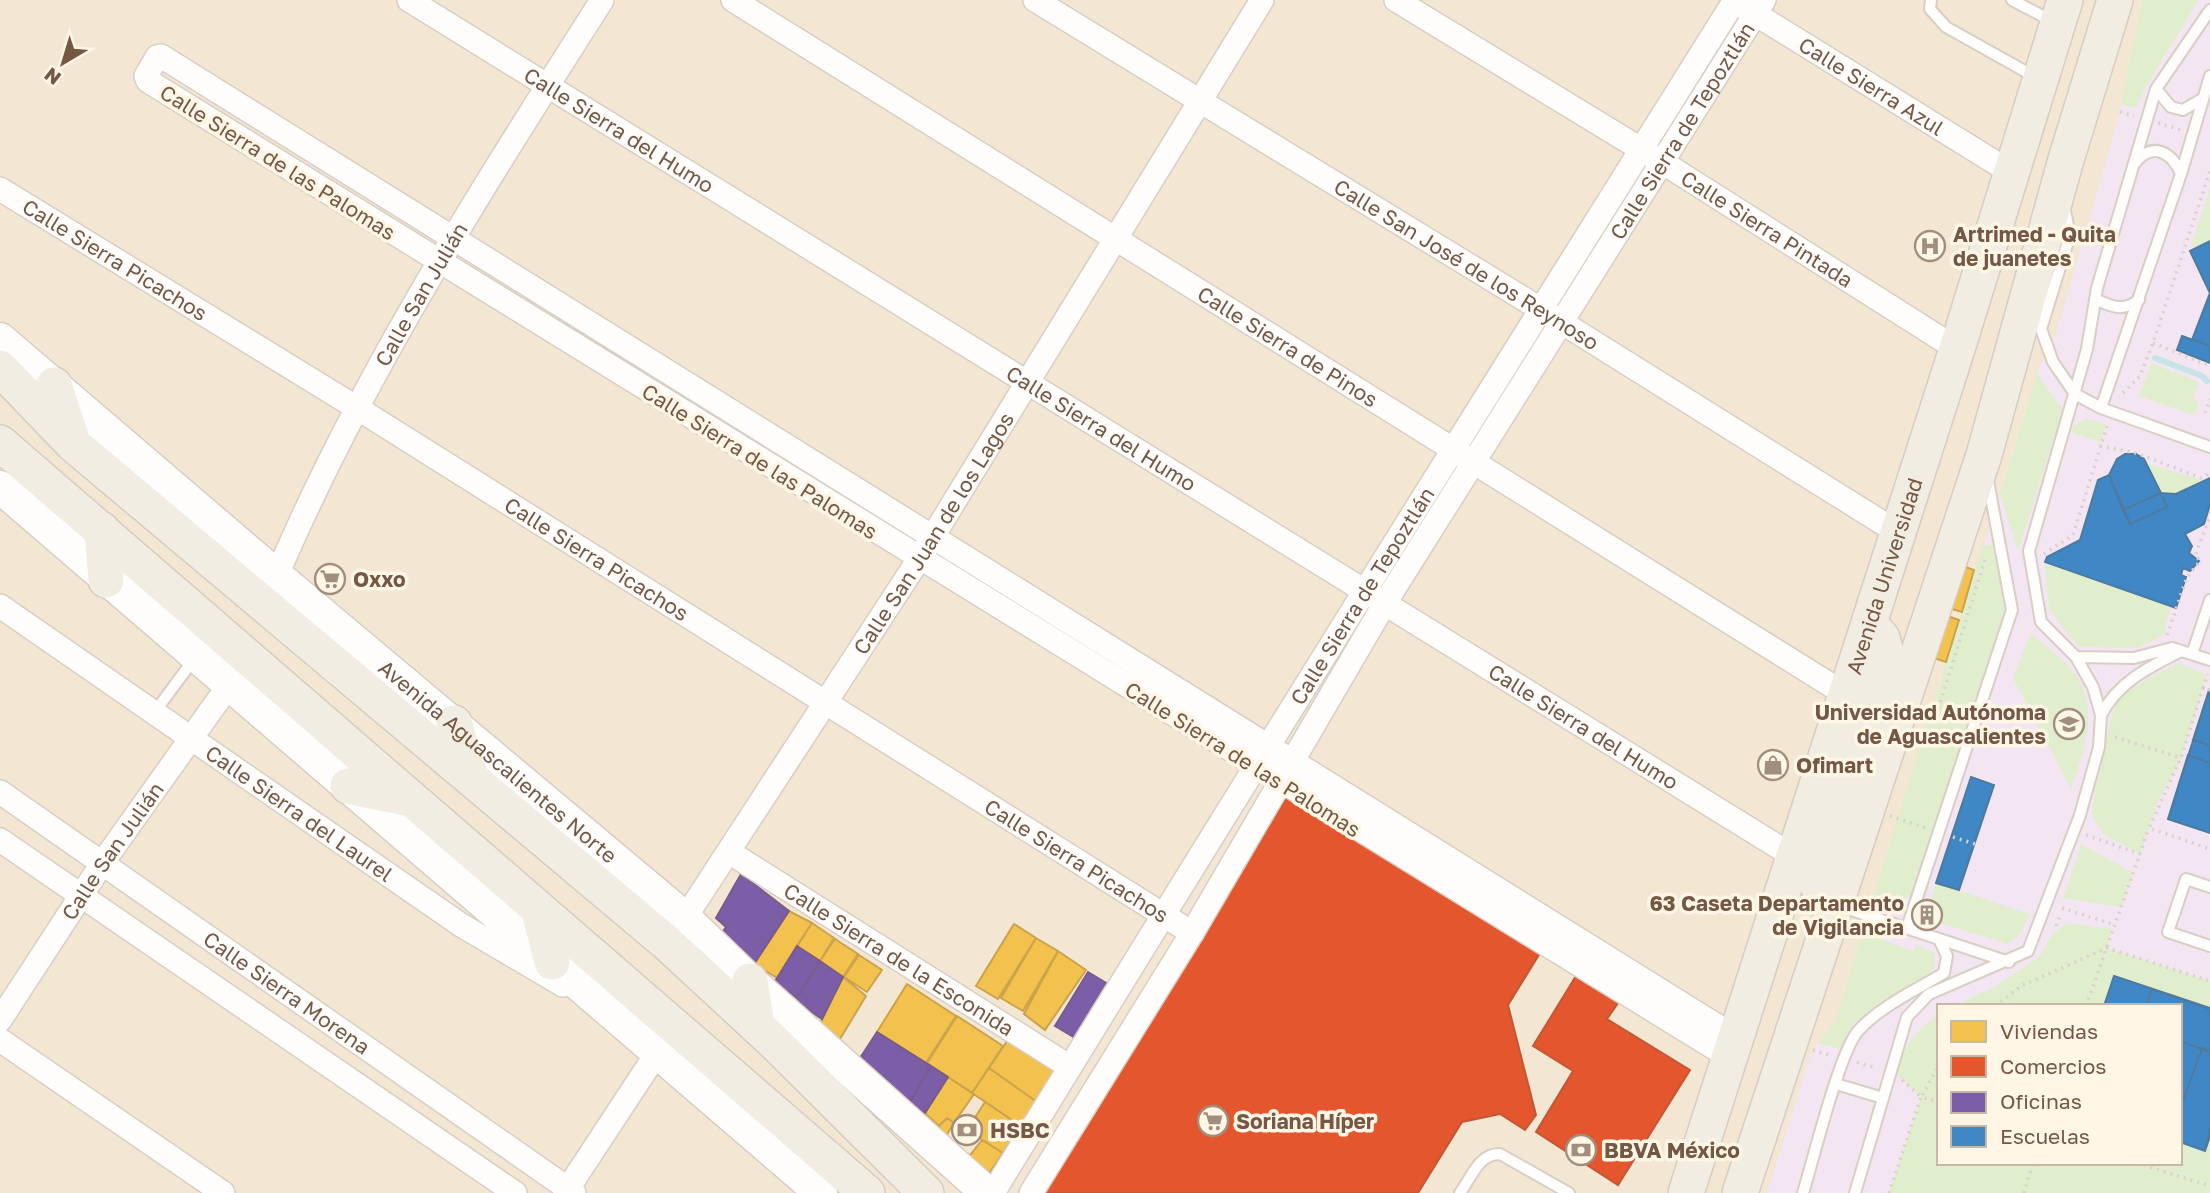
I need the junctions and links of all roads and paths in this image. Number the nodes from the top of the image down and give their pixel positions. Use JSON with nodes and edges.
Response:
{"nodes":[{"id":1,"x":409,"y":0,"type":"edge"},
{"id":2,"x":602,"y":0,"type":"edge"},
{"id":3,"x":733,"y":0,"type":"edge"},
{"id":4,"x":1035,"y":0,"type":"edge"},
{"id":5,"x":1262,"y":0,"type":"edge"},
{"id":6,"x":1396,"y":0,"type":"edge"},
{"id":7,"x":1734,"y":0,"type":"edge"},
{"id":8,"x":1931,"y":0,"type":"edge"},
{"id":9,"x":2012,"y":0,"type":"edge"},
{"id":10,"x":2098,"y":0,"type":"edge"},
{"id":11,"x":2115,"y":0,"type":"edge"},
{"id":12,"x":1760,"y":7,"type":"edge"},
{"id":13,"x":2210,"y":10,"type":"edge"},
{"id":14,"x":2062,"y":12,"type":"edge"},
{"id":15,"x":2210,"y":76,"type":"edge"},
{"id":16,"x":2040,"y":80,"type":"junction"},
{"id":17,"x":548,"y":85,"type":"junction"},
{"id":18,"x":2156,"y":89,"type":"junction"},
{"id":19,"x":2202,"y":99,"type":"junction"},
{"id":20,"x":1200,"y":101,"type":"junction"},
{"id":21,"x":2120,"y":112,"type":"dead end"},
{"id":22,"x":2147,"y":120,"type":"junction"},
{"id":23,"x":2192,"y":133,"type":"junction"},
{"id":24,"x":1641,"y":150,"type":"junction"},
{"id":25,"x":1662,"y":162,"type":"junction"},
{"id":26,"x":2133,"y":165,"type":"junction"},
{"id":27,"x":2210,"y":171,"type":"edge"},
{"id":28,"x":2012,"y":173,"type":"junction"},
{"id":29,"x":2062,"y":173,"type":"junction"},
{"id":30,"x":2181,"y":174,"type":"junction"},
{"id":31,"x":0,"y":189,"type":"edge"},
{"id":32,"x":454,"y":237,"type":"junction"},
{"id":33,"x":1115,"y":239,"type":"junction"},
{"id":34,"x":438,"y":262,"type":"junction"},
{"id":35,"x":2095,"y":299,"type":"junction"},
{"id":36,"x":2139,"y":300,"type":"junction"},
{"id":37,"x":1542,"y":310,"type":"junction"},
{"id":38,"x":1563,"y":323,"type":"junction"},
{"id":39,"x":0,"y":339,"type":"edge"},
{"id":40,"x":2153,"y":343,"type":"junction"},
{"id":41,"x":1957,"y":349,"type":"junction"},
{"id":42,"x":2210,"y":366,"type":"edge"},
{"id":43,"x":4,"y":375,"type":"edge"},
{"id":44,"x":1027,"y":382,"type":"junction"},
{"id":45,"x":54,"y":385,"type":"junction"},
{"id":46,"x":2075,"y":394,"type":"junction"},
{"id":47,"x":2210,"y":399,"type":"edge"},
{"id":48,"x":358,"y":408,"type":"junction"},
{"id":49,"x":2107,"y":410,"type":"junction"},
{"id":50,"x":2205,"y":412,"type":"dead end"},
{"id":51,"x":0,"y":443,"type":"edge"},
{"id":52,"x":73,"y":444,"type":"junction"},
{"id":53,"x":2101,"y":446,"type":"junction"},
{"id":54,"x":2210,"y":447,"type":"edge"},
{"id":55,"x":1452,"y":450,"type":"junction"},
{"id":56,"x":1984,"y":455,"type":"junction"},
{"id":57,"x":1473,"y":463,"type":"junction"},
{"id":58,"x":2210,"y":473,"type":"edge"},
{"id":59,"x":0,"y":487,"type":"edge"},
{"id":60,"x":2210,"y":517,"type":"edge"},
{"id":61,"x":102,"y":530,"type":"junction"},
{"id":62,"x":1897,"y":532,"type":"junction"},
{"id":63,"x":933,"y":535,"type":"junction"},
{"id":64,"x":2040,"y":556,"type":"dead end"},
{"id":65,"x":919,"y":559,"type":"junction"},
{"id":66,"x":106,"y":580,"type":"junction"},
{"id":67,"x":271,"y":590,"type":"junction"},
{"id":68,"x":1363,"y":590,"type":"junction"},
{"id":69,"x":2210,"y":600,"type":"edge"},
{"id":70,"x":1385,"y":603,"type":"junction"},
{"id":71,"x":0,"y":606,"type":"edge"},
{"id":72,"x":1868,"y":622,"type":"junction"},
{"id":73,"x":2180,"y":652,"type":"junction"},
{"id":74,"x":196,"y":656,"type":"junction"},
{"id":75,"x":2077,"y":657,"type":"junction"},
{"id":76,"x":2210,"y":660,"type":"edge"},
{"id":77,"x":2210,"y":667,"type":"edge"},
{"id":78,"x":2207,"y":675,"type":"junction"},
{"id":79,"x":229,"y":685,"type":"junction"},
{"id":80,"x":2203,"y":688,"type":"junction"},
{"id":81,"x":2210,"y":690,"type":"edge"},
{"id":82,"x":1845,"y":694,"type":"junction"},
{"id":83,"x":826,"y":702,"type":"junction"},
{"id":84,"x":154,"y":713,"type":"junction"},
{"id":85,"x":2101,"y":715,"type":"junction"},
{"id":86,"x":454,"y":723,"type":"junction"},
{"id":87,"x":192,"y":739,"type":"junction"},
{"id":88,"x":1260,"y":755,"type":"junction"},
{"id":89,"x":1285,"y":772,"type":"junction"},
{"id":90,"x":470,"y":775,"type":"junction"},
{"id":91,"x":348,"y":786,"type":"junction"},
{"id":92,"x":0,"y":792,"type":"edge"},
{"id":93,"x":409,"y":798,"type":"junction"},
{"id":94,"x":2149,"y":828,"type":"junction"},
{"id":95,"x":2086,"y":835,"type":"dead end"},
{"id":96,"x":0,"y":840,"type":"edge"},
{"id":97,"x":2210,"y":849,"type":"edge"},
{"id":98,"x":729,"y":852,"type":"junction"},
{"id":99,"x":2140,"y":854,"type":"junction"},
{"id":100,"x":1793,"y":856,"type":"junction"},
{"id":101,"x":103,"y":862,"type":"junction"},
{"id":102,"x":2210,"y":887,"type":"edge"},
{"id":103,"x":81,"y":896,"type":"junction"},
{"id":104,"x":1835,"y":905,"type":"junction"},
{"id":105,"x":2062,"y":908,"type":"dead end"},
{"id":106,"x":539,"y":911,"type":"junction"},
{"id":107,"x":1165,"y":916,"type":"junction"},
{"id":108,"x":685,"y":918,"type":"junction"},
{"id":109,"x":2115,"y":925,"type":"junction"},
{"id":110,"x":1907,"y":928,"type":"junction"},
{"id":111,"x":1192,"y":933,"type":"junction"},
{"id":112,"x":1940,"y":939,"type":"junction"},
{"id":113,"x":2210,"y":946,"type":"edge"},
{"id":114,"x":2106,"y":948,"type":"junction"},
{"id":115,"x":552,"y":962,"type":"junction"},
{"id":116,"x":2009,"y":962,"type":"junction"},
{"id":117,"x":750,"y":981,"type":"junction"},
{"id":118,"x":2210,"y":981,"type":"edge"},
{"id":119,"x":1998,"y":1004,"type":"edge"},
{"id":120,"x":2088,"y":1004,"type":"edge"},
{"id":121,"x":605,"y":1008,"type":"junction"},
{"id":122,"x":0,"y":1020,"type":"edge"},
{"id":123,"x":765,"y":1034,"type":"junction"},
{"id":124,"x":0,"y":1040,"type":"edge"},
{"id":125,"x":1732,"y":1047,"type":"junction"},
{"id":126,"x":657,"y":1053,"type":"junction"},
{"id":127,"x":1070,"y":1067,"type":"junction"},
{"id":128,"x":1836,"y":1084,"type":"junction"},
{"id":129,"x":1883,"y":1098,"type":"junction"},
{"id":130,"x":1937,"y":1101,"type":"edge"},
{"id":131,"x":2032,"y":1165,"type":"edge"},
{"id":132,"x":2143,"y":1165,"type":"edge"},
{"id":133,"x":2210,"y":1186,"type":"edge"},
{"id":134,"x":569,"y":1192,"type":"edge"},
{"id":135,"x":1464,"y":1192,"type":"edge"},
{"id":136,"x":223,"y":1193,"type":"edge"},
{"id":137,"x":515,"y":1193,"type":"edge"},
{"id":138,"x":821,"y":1193,"type":"edge"},
{"id":139,"x":866,"y":1193,"type":"edge"},
{"id":140,"x":926,"y":1193,"type":"edge"},
{"id":141,"x":952,"y":1193,"type":"edge"},
{"id":142,"x":987,"y":1193,"type":"edge"},
{"id":143,"x":993,"y":1193,"type":"edge"},
{"id":144,"x":1031,"y":1193,"type":"edge"},
{"id":145,"x":1569,"y":1193,"type":"edge"},
{"id":146,"x":1686,"y":1193,"type":"edge"},
{"id":147,"x":1725,"y":1193,"type":"edge"},
{"id":148,"x":1740,"y":1193,"type":"edge"},
{"id":149,"x":1803,"y":1193,"type":"edge"},
{"id":150,"x":1855,"y":1193,"type":"edge"},
{"id":151,"x":1889,"y":1193,"type":"edge"},
{"id":152,"x":2024,"y":1193,"type":"edge"}],
"edges":[{"from":1,"to":17,"type":"street","name":"Calle Sierra del Humo"},
{"from":2,"to":17,"type":"street","name":"Calle San Julián"},
{"from":3,"to":33,"type":"street","name":"Calle Sierra de Pinos"},
{"from":4,"to":20,"type":"street","name":"Calle San José de los Reynoso"},
{"from":5,"to":20,"type":"street","name":"Calle San Juan de los Lagos"},
{"from":6,"to":24,"type":"street","name":"Calle Sierra Pintada"},
{"from":7,"to":12,"type":"street","name":"Calle Sierra Azul"},
{"from":7,"to":24,"type":"street","name":"Calle Sierra de Tepoztlán"},
{"from":8,"to":16,"type":"lane"},
{"from":9,"to":14,"type":"lane"},
{"from":10,"to":29,"type":"main road"},
{"from":11,"to":29,"type":"main road"},
{"from":12,"to":25,"type":"street","name":"Calle Sierra de Tepoztlán"},
{"from":12,"to":28,"type":"street","name":"Calle Sierra Azul"},
{"from":13,"to":18,"type":"lane"},
{"from":14,"to":16,"type":"main road","name":"Avenida Universidad"},
{"from":15,"to":19,"type":"lane"},
{"from":16,"to":28,"type":"main road","name":"Avenida Universidad"},
{"from":17,"to":32,"type":"street","name":"Calle San Julián"},
{"from":17,"to":44,"type":"street","name":"Calle Sierra del Humo"},
{"from":18,"to":19,"type":"lane"},
{"from":18,"to":22,"type":"lane"},
{"from":19,"to":23,"type":"lane"},
{"from":20,"to":33,"type":"street","name":"Calle San Juan de los Lagos"},
{"from":20,"to":37,"type":"street","name":"Calle San José de los Reynoso"},
{"from":21,"to":22,"type":"path"},
{"from":22,"to":23,"type":"path"},
{"from":22,"to":26,"type":"lane"},
{"from":23,"to":30,"type":"lane"},
{"from":24,"to":25,"type":"street","name":"Calle Sierra Pintada"},
{"from":24,"to":37,"type":"street","name":"Calle Sierra de Tepoztlán"},
{"from":25,"to":38,"type":"street","name":"Calle Sierra de Tepoztlán"},
{"from":25,"to":41,"type":"street","name":"Calle Sierra Pintada"},
{"from":26,"to":30,"type":"lane"},
{"from":26,"to":35,"type":"lane"},
{"from":27,"to":40,"type":"path"},
{"from":28,"to":41,"type":"main road","name":"Avenida Universidad"},
{"from":29,"to":46,"type":"lane"},
{"from":29,"to":56,"type":"main road"},
{"from":30,"to":36,"type":"lane"},
{"from":31,"to":48,"type":"street","name":"Calle Sierra Picachos"},
{"from":32,"to":34,"type":"street","name":"Calle San Julián"},
{"from":32,"to":34,"type":"street","name":"Calle Sierra de las Palomas"},
{"from":32,"to":63,"type":"street","name":"Calle Sierra de las Palomas"},
{"from":33,"to":44,"type":"street","name":"Calle San Juan de los Lagos"},
{"from":33,"to":55,"type":"street","name":"Calle Sierra de Pinos"},
{"from":34,"to":48,"type":"street","name":"Calle San Julián"},
{"from":34,"to":65,"type":"street","name":"Calle Sierra de las Palomas"},
{"from":35,"to":36,"type":"lane"},
{"from":35,"to":46,"type":"lane"},
{"from":36,"to":49,"type":"lane"},
{"from":37,"to":38,"type":"street","name":"Calle San José de los Reynoso"},
{"from":37,"to":55,"type":"street","name":"Calle Sierra de Tepoztlán"},
{"from":38,"to":57,"type":"street","name":"Calle Sierra de Tepoztlán"},
{"from":38,"to":62,"type":"street","name":"Calle San José de los Reynoso"},
{"from":39,"to":45,"type":"street","name":"Avenida Aguascalientes Norte"},
{"from":40,"to":42,"type":"path"},
{"from":40,"to":49,"type":"path"},
{"from":41,"to":62,"type":"main road","name":"Avenida Universidad"},
{"from":43,"to":52,"type":"main road","name":"Avenida Aguascalientes Norte"},
{"from":44,"to":63,"type":"street","name":"Calle San Juan de los Lagos"},
{"from":44,"to":68,"type":"street","name":"Calle Sierra del Humo"},
{"from":45,"to":52,"type":"main road"},
{"from":45,"to":67,"type":"street","name":"Avenida Aguascalientes Norte"},
{"from":46,"to":49,"type":"lane"},
{"from":46,"to":75,"type":"lane"},
{"from":47,"to":50,"type":"path"},
{"from":48,"to":67,"type":"street","name":"Calle San Julián"},
{"from":48,"to":83,"type":"street","name":"Calle Sierra Picachos"},
{"from":49,"to":53,"type":"path"},
{"from":49,"to":54,"type":"lane"},
{"from":51,"to":61,"type":"main road"},
{"from":52,"to":67,"type":"main road","name":"Avenida Aguascalientes Norte"},
{"from":53,"to":58,"type":"path"},
{"from":53,"to":64,"type":"path"},
{"from":55,"to":57,"type":"street","name":"Calle Sierra de Pinos"},
{"from":55,"to":68,"type":"street","name":"Calle Sierra de Tepoztlán"},
{"from":56,"to":104,"type":"main road"},
{"from":56,"to":110,"type":"lane"},
{"from":57,"to":70,"type":"street","name":"Calle Sierra de Tepoztlán"},
{"from":57,"to":82,"type":"street","name":"Calle Sierra de Pinos"},
{"from":59,"to":66,"type":"street"},
{"from":60,"to":73,"type":"path"},
{"from":61,"to":66,"type":"main road"},
{"from":61,"to":93,"type":"main road"},
{"from":62,"to":72,"type":"main road","name":"Avenida Universidad"},
{"from":63,"to":65,"type":"street","name":"Calle San Juan de los Lagos"},
{"from":63,"to":88,"type":"street","name":"Calle Sierra de las Palomas"},
{"from":65,"to":83,"type":"street","name":"Calle San Juan de los Lagos"},
{"from":65,"to":88,"type":"street","name":"Calle Sierra de las Palomas"},
{"from":66,"to":74,"type":"street"},
{"from":67,"to":86,"type":"street","name":"Avenida Aguascalientes Norte"},
{"from":67,"to":90,"type":"main road","name":"Avenida Aguascalientes Norte"},
{"from":68,"to":70,"type":"street","name":"Calle Sierra del Humo"},
{"from":68,"to":88,"type":"street","name":"Calle Sierra de Tepoztlán"},
{"from":69,"to":73,"type":"lane"},
{"from":70,"to":89,"type":"street","name":"Calle Sierra de Tepoztlán"},
{"from":70,"to":100,"type":"street","name":"Calle Sierra del Humo"},
{"from":71,"to":84,"type":"street","name":"Calle Sierra del Laurel"},
{"from":72,"to":82,"type":"main road","name":"Avenida Universidad"},
{"from":72,"to":104,"type":"main road"},
{"from":73,"to":75,"type":"lane"},
{"from":73,"to":76,"type":"lane"},
{"from":73,"to":78,"type":"path"},
{"from":73,"to":85,"type":"lane"},
{"from":74,"to":79,"type":"street"},
{"from":74,"to":84,"type":"lane"},
{"from":75,"to":85,"type":"lane"},
{"from":77,"to":78,"type":"path"},
{"from":78,"to":80,"type":"path"},
{"from":79,"to":87,"type":"street","name":"Calle San Julián"},
{"from":79,"to":91,"type":"street"},
{"from":80,"to":81,"type":"path"},
{"from":80,"to":94,"type":"path"},
{"from":82,"to":100,"type":"main road","name":"Avenida Universidad"},
{"from":83,"to":98,"type":"street","name":"Calle San Juan de los Lagos"},
{"from":83,"to":107,"type":"street","name":"Calle Sierra Picachos"},
{"from":84,"to":87,"type":"street","name":"Calle Sierra del Laurel"},
{"from":85,"to":116,"type":"lane"},
{"from":86,"to":90,"type":"main road"},
{"from":86,"to":108,"type":"street","name":"Avenida Aguascalientes Norte"},
{"from":87,"to":101,"type":"street","name":"Calle San Julián"},
{"from":87,"to":121,"type":"street","name":"Calle Sierra del Laurel"},
{"from":88,"to":89,"type":"street","name":"Calle Sierra de las Palomas"},
{"from":88,"to":107,"type":"street","name":"Calle Sierra de Tepoztlán"},
{"from":89,"to":111,"type":"street","name":"Calle Sierra de Tepoztlán"},
{"from":89,"to":125,"type":"street","name":"Calle Sierra de las Palomas"},
{"from":90,"to":123,"type":"main road","name":"Avenida Aguascalientes Norte"},
{"from":91,"to":93,"type":"main road"},
{"from":91,"to":115,"type":"street"},
{"from":92,"to":101,"type":"street","name":"Calle Sierra Morena"},
{"from":93,"to":106,"type":"main road"},
{"from":94,"to":97,"type":"path"},
{"from":94,"to":99,"type":"path"},
{"from":95,"to":99,"type":"path"},
{"from":96,"to":103,"type":"street","name":"Calle Sierra Morena"},
{"from":98,"to":108,"type":"street","name":"Calle San Juan de los Lagos"},
{"from":98,"to":127,"type":"street","name":"Calle Sierra de la Esconida"},
{"from":99,"to":109,"type":"path"},
{"from":100,"to":125,"type":"main road","name":"Avenida Universidad"},
{"from":101,"to":103,"type":"street","name":"Calle San Julián"},
{"from":101,"to":134,"type":"street","name":"Calle Sierra Morena"},
{"from":102,"to":113,"type":"lane"},
{"from":103,"to":122,"type":"street","name":"Calle San Julián"},
{"from":103,"to":137,"type":"street","name":"Calle Sierra Morena"},
{"from":104,"to":110,"type":"lane"},
{"from":104,"to":148,"type":"main road"},
{"from":105,"to":109,"type":"path"},
{"from":106,"to":115,"type":"main road"},
{"from":106,"to":139,"type":"main road"},
{"from":107,"to":111,"type":"street","name":"Calle Sierra Picachos"},
{"from":107,"to":127,"type":"street","name":"Calle Sierra de Tepoztlán"},
{"from":108,"to":117,"type":"street","name":"Avenida Aguascalientes Norte"},
{"from":109,"to":114,"type":"path"},
{"from":110,"to":112,"type":"lane"},
{"from":111,"to":144,"type":"street","name":"Calle Sierra de Tepoztlán"},
{"from":112,"to":116,"type":"lane"},
{"from":112,"to":128,"type":"lane"},
{"from":114,"to":118,"type":"path"},
{"from":114,"to":119,"type":"path"},
{"from":114,"to":120,"type":"path"},
{"from":115,"to":121,"type":"street"},
{"from":116,"to":129,"type":"lane"},
{"from":117,"to":123,"type":"main road"},
{"from":117,"to":142,"type":"street","name":"Avenida Aguascalientes Norte"},
{"from":121,"to":126,"type":"street"},
{"from":123,"to":140,"type":"main road","name":"Avenida Aguascalientes Norte"},
{"from":123,"to":141,"type":"main road"},
{"from":124,"to":136,"type":"street"},
{"from":125,"to":146,"type":"main road","name":"Avenida Universidad"},
{"from":125,"to":147,"type":"main road"},
{"from":126,"to":134,"type":"street"},
{"from":126,"to":138,"type":"street"},
{"from":127,"to":143,"type":"street","name":"Calle Sierra de Tepoztlán"},
{"from":128,"to":129,"type":"lane"},
{"from":128,"to":149,"type":"lane"},
{"from":129,"to":150,"type":"lane"},
{"from":130,"to":151,"type":"path"},
{"from":131,"to":152,"type":"path"},
{"from":132,"to":133,"type":"path"},
{"from":135,"to":145,"type":"lane"}]}
